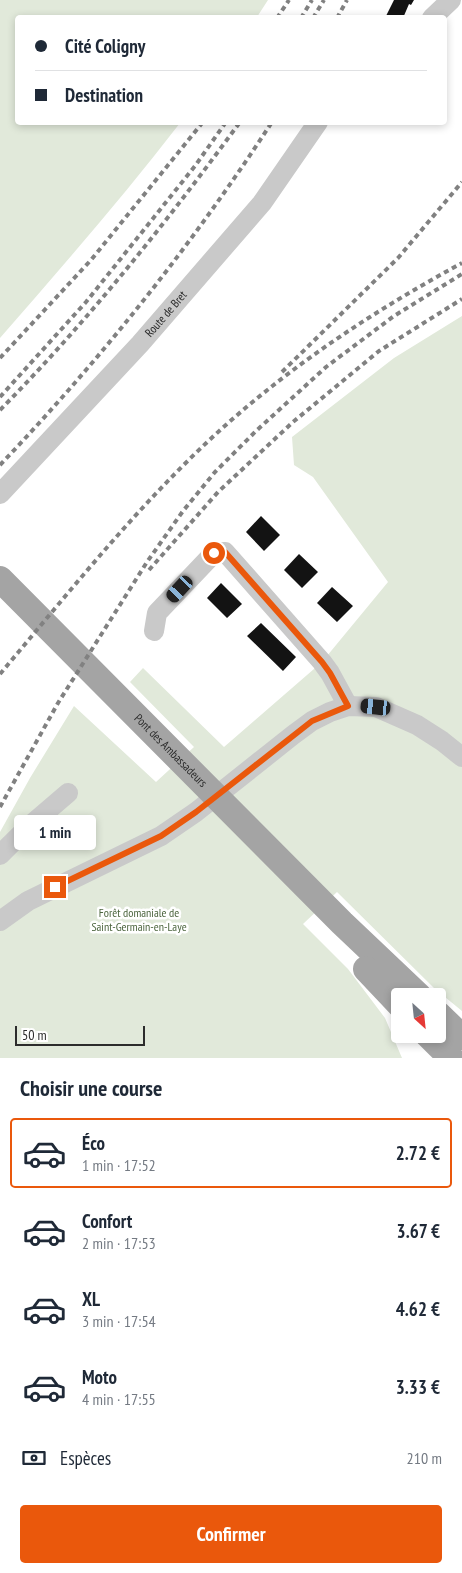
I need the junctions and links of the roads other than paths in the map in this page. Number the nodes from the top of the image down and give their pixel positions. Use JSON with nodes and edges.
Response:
{"nodes":[{"id":1,"x":451,"y":0,"type":"edge"},
{"id":2,"x":435,"y":15,"type":"edge"},
{"id":3,"x":316,"y":125,"type":"edge"},
{"id":4,"x":0,"y":494,"type":"edge"},
{"id":5,"x":0,"y":579,"type":"edge"},
{"id":6,"x":0,"y":598,"type":"edge"},
{"id":7,"x":154,"y":631,"type":"dead end"},
{"id":8,"x":348,"y":706,"type":"junction"},
{"id":9,"x":119,"y":708,"type":"junction"},
{"id":10,"x":462,"y":757,"type":"edge"},
{"id":11,"x":68,"y":793,"type":"dead end"},
{"id":12,"x":0,"y":855,"type":"edge"},
{"id":13,"x":0,"y":920,"type":"edge"},
{"id":14,"x":338,"y":928,"type":"junction"},
{"id":15,"x":366,"y":969,"type":"junction"},
{"id":16,"x":409,"y":988,"type":"edge"},
{"id":17,"x":391,"y":995,"type":"edge"},
{"id":18,"x":391,"y":1000,"type":"edge"},
{"id":19,"x":446,"y":1018,"type":"edge"},
{"id":20,"x":446,"y":1020,"type":"edge"},
{"id":21,"x":462,"y":1031,"type":"edge"},
{"id":22,"x":462,"y":1037,"type":"edge"},
{"id":23,"x":418,"y":1043,"type":"edge"},
{"id":24,"x":436,"y":1043,"type":"edge"},
{"id":25,"x":425,"y":1058,"type":"edge"},
{"id":26,"x":451,"y":1058,"type":"edge"}],
"edges":[{"from":1,"to":2,"type":"street"},
{"from":3,"to":4,"type":"street","name":"Route de Bret"},
{"from":5,"to":9,"type":"main road","name":"Pont des Ambassadeurs"},
{"from":6,"to":9,"type":"main road","name":"Pont des Ambassadeurs"},
{"from":7,"to":8,"type":"street"},
{"from":8,"to":10,"type":"street"},
{"from":8,"to":13,"type":"street"},
{"from":9,"to":14,"type":"main road","name":"Pont des Ambassadeurs"},
{"from":11,"to":12,"type":"street"},
{"from":14,"to":15,"type":"main road"},
{"from":14,"to":16,"type":"main road"},
{"from":15,"to":17,"type":"main road"},
{"from":15,"to":18,"type":"main road"},
{"from":19,"to":21,"type":"main road"},
{"from":20,"to":22,"type":"main road"},
{"from":23,"to":25,"type":"main road"},
{"from":24,"to":26,"type":"main road"}]}
